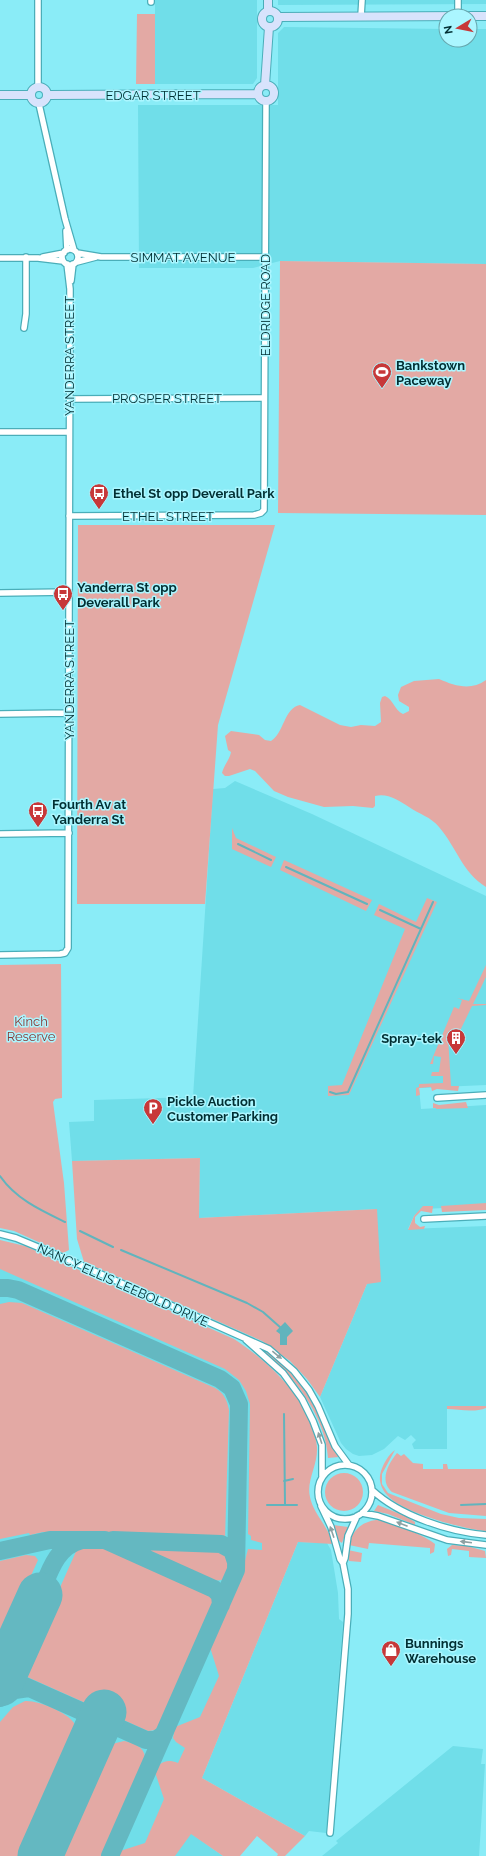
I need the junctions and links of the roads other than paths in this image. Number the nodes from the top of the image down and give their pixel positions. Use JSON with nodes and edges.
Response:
{"nodes":[{"id":1,"x":38,"y":0,"type":"edge"},
{"id":2,"x":268,"y":0,"type":"edge"},
{"id":3,"x":362,"y":0,"type":"edge"},
{"id":4,"x":268,"y":10,"type":"junction"},
{"id":5,"x":362,"y":16,"type":"junction"},
{"id":6,"x":438,"y":16,"type":"edge"},
{"id":7,"x":278,"y":17,"type":"junction"},
{"id":8,"x":268,"y":27,"type":"junction"},
{"id":9,"x":266,"y":85,"type":"junction"},
{"id":10,"x":38,"y":87,"type":"junction"},
{"id":11,"x":258,"y":94,"type":"junction"},
{"id":12,"x":0,"y":95,"type":"edge"},
{"id":13,"x":30,"y":95,"type":"junction"},
{"id":14,"x":47,"y":95,"type":"junction"},
{"id":15,"x":266,"y":101,"type":"junction"},
{"id":16,"x":38,"y":104,"type":"junction"},
{"id":17,"x":65,"y":219,"type":"junction"},
{"id":18,"x":65,"y":251,"type":"junction"},
{"id":19,"x":75,"y":252,"type":"junction"},
{"id":20,"x":100,"y":256,"type":"junction"},
{"id":21,"x":265,"y":257,"type":"junction"},
{"id":22,"x":0,"y":258,"type":"edge"},
{"id":23,"x":26,"y":258,"type":"junction"},
{"id":24,"x":38,"y":258,"type":"junction"},
{"id":25,"x":65,"y":263,"type":"junction"},
{"id":26,"x":75,"y":263,"type":"junction"},
{"id":27,"x":70,"y":289,"type":"junction"},
{"id":28,"x":24,"y":328,"type":"dead end"},
{"id":29,"x":264,"y":398,"type":"junction"},
{"id":30,"x":70,"y":399,"type":"junction"},
{"id":31,"x":0,"y":432,"type":"edge"},
{"id":32,"x":69,"y":432,"type":"junction"},
{"id":33,"x":264,"y":509,"type":"joint"},
{"id":34,"x":69,"y":516,"type":"junction"},
{"id":35,"x":69,"y":592,"type":"junction"},
{"id":36,"x":0,"y":593,"type":"edge"},
{"id":37,"x":68,"y":713,"type":"junction"},
{"id":38,"x":0,"y":714,"type":"edge"},
{"id":39,"x":69,"y":833,"type":"junction"},
{"id":40,"x":0,"y":834,"type":"edge"},
{"id":41,"x":0,"y":955,"type":"edge"},
{"id":42,"x":486,"y":1095,"type":"edge"},
{"id":43,"x":437,"y":1098,"type":"dead end"},
{"id":44,"x":486,"y":1216,"type":"edge"},
{"id":45,"x":424,"y":1219,"type":"dead end"},
{"id":46,"x":0,"y":1234,"type":"edge"},
{"id":47,"x":245,"y":1339,"type":"junction"},
{"id":48,"x":350,"y":1465,"type":"junction"},
{"id":49,"x":322,"y":1476,"type":"junction"},
{"id":50,"x":372,"y":1490,"type":"junction"},
{"id":51,"x":321,"y":1506,"type":"junction"},
{"id":52,"x":359,"y":1515,"type":"junction"},
{"id":53,"x":486,"y":1535,"type":"edge"},
{"id":54,"x":486,"y":1545,"type":"edge"},
{"id":55,"x":343,"y":1563,"type":"junction"},
{"id":56,"x":330,"y":1833,"type":"dead end"}],
"edges":[{"from":1,"to":10,"type":"street"},
{"from":2,"to":4,"type":"main road"},
{"from":3,"to":5,"type":"street"},
{"from":4,"to":7,"type":"main road"},
{"from":4,"to":8,"type":"main road"},
{"from":5,"to":6,"type":"main road"},
{"from":5,"to":7,"type":"main road"},
{"from":7,"to":8,"type":"main road"},
{"from":8,"to":9,"type":"main road"},
{"from":9,"to":11,"type":"main road"},
{"from":9,"to":15,"type":"main road"},
{"from":10,"to":13,"type":"main road"},
{"from":10,"to":14,"type":"main road"},
{"from":11,"to":14,"type":"main road","name":"EDGAR STREET"},
{"from":11,"to":15,"type":"main road"},
{"from":12,"to":13,"type":"main road"},
{"from":13,"to":16,"type":"main road"},
{"from":14,"to":16,"type":"main road"},
{"from":15,"to":21,"type":"street","name":"ELDRIDGE ROAD"},
{"from":16,"to":17,"type":"street"},
{"from":17,"to":18,"type":"street"},
{"from":17,"to":19,"type":"street"},
{"from":18,"to":19,"type":"street"},
{"from":18,"to":24,"type":"street"},
{"from":18,"to":25,"type":"street"},
{"from":19,"to":20,"type":"street","name":"SIMMAT AVENUE"},
{"from":19,"to":26,"type":"street"},
{"from":20,"to":21,"type":"street","name":"SIMMAT AVENUE"},
{"from":20,"to":26,"type":"street","name":"SIMMAT AVENUE"},
{"from":21,"to":29,"type":"street","name":"ELDRIDGE ROAD"},
{"from":22,"to":23,"type":"street"},
{"from":23,"to":24,"type":"street"},
{"from":23,"to":28,"type":"street"},
{"from":24,"to":25,"type":"street"},
{"from":25,"to":26,"type":"street"},
{"from":25,"to":27,"type":"street","name":"YANDERRA STREET"},
{"from":26,"to":27,"type":"street","name":"YANDERRA STREET"},
{"from":27,"to":30,"type":"street","name":"YANDERRA STREET"},
{"from":29,"to":30,"type":"street","name":"PROSPER STREET"},
{"from":29,"to":33,"type":"street","name":"ELDRIDGE ROAD"},
{"from":30,"to":32,"type":"street","name":"YANDERRA STREET"},
{"from":31,"to":32,"type":"street"},
{"from":32,"to":34,"type":"street","name":"YANDERRA STREET"},
{"from":33,"to":34,"type":"street","name":"ETHEL STREET"},
{"from":34,"to":35,"type":"street","name":"YANDERRA STREET"},
{"from":35,"to":36,"type":"street"},
{"from":35,"to":37,"type":"street","name":"YANDERRA STREET"},
{"from":37,"to":38,"type":"street"},
{"from":37,"to":39,"type":"street","name":"YANDERRA STREET"},
{"from":39,"to":40,"type":"street"},
{"from":39,"to":41,"type":"street","name":"YANDERRA STREET"},
{"from":42,"to":43,"type":"street"},
{"from":44,"to":45,"type":"street"},
{"from":46,"to":47,"type":"street","name":"NANCY ELLIS LEEBOLD DRIVE"},
{"from":47,"to":48,"type":"street","name":"NANCY ELLIS LEEBOLD DRIVE","one_way":true},
{"from":49,"to":47,"type":"street","name":"NANCY ELLIS LEEBOLD DRIVE","one_way":true},
{"from":48,"to":49,"type":"street"},
{"from":48,"to":50,"type":"street"},
{"from":49,"to":51,"type":"street"},
{"from":50,"to":52,"type":"street"},
{"from":50,"to":53,"type":"street"},
{"from":51,"to":52,"type":"street"},
{"from":55,"to":51,"type":"street","one_way":true},
{"from":54,"to":52,"type":"street","one_way":true},
{"from":52,"to":55,"type":"street"},
{"from":55,"to":56,"type":"street"}]}
